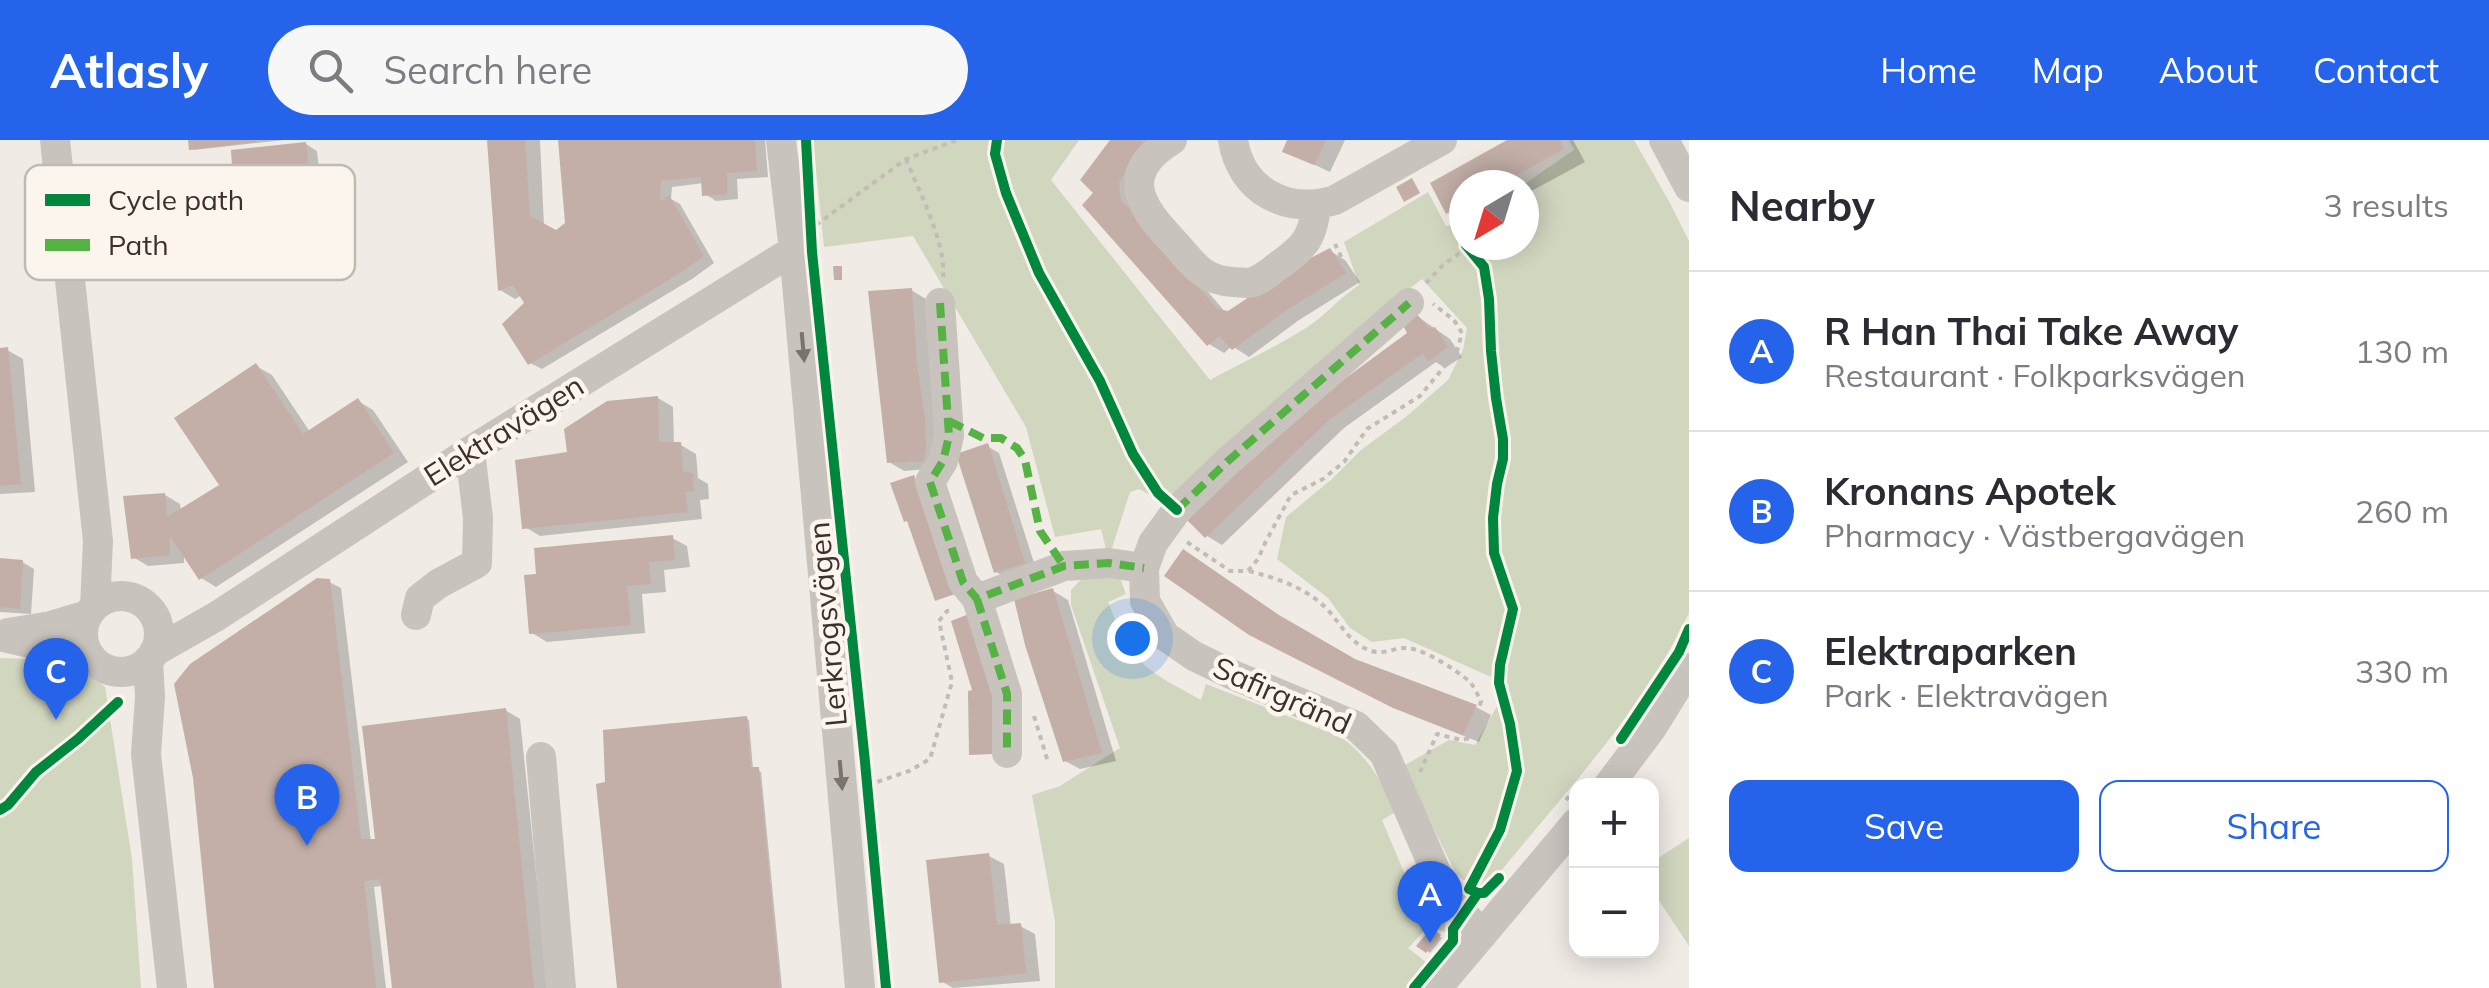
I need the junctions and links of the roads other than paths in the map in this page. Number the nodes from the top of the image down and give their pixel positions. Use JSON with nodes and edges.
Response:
{"nodes":[{"id":1,"x":56,"y":140,"type":"edge"},
{"id":2,"x":781,"y":140,"type":"edge"},
{"id":3,"x":1172,"y":140,"type":"edge"},
{"id":4,"x":1233,"y":140,"type":"edge"},
{"id":5,"x":1442,"y":140,"type":"edge"},
{"id":6,"x":1664,"y":140,"type":"edge"},
{"id":7,"x":59,"y":165,"type":"edge"},
{"id":8,"x":1689,"y":186,"type":"edge"},
{"id":9,"x":1316,"y":214,"type":"junction"},
{"id":10,"x":806,"y":239,"type":"junction"},
{"id":11,"x":71,"y":280,"type":"edge"},
{"id":12,"x":1413,"y":298,"type":"road end"},
{"id":13,"x":940,"y":304,"type":"road end"},
{"id":14,"x":470,"y":451,"type":"junction"},
{"id":15,"x":98,"y":541,"type":"junction"},
{"id":16,"x":1144,"y":568,"type":"junction"},
{"id":17,"x":125,"y":596,"type":"junction"},
{"id":18,"x":977,"y":599,"type":"junction"},
{"id":19,"x":92,"y":611,"type":"junction"},
{"id":20,"x":152,"y":613,"type":"junction"},
{"id":21,"x":416,"y":614,"type":"dead end"},
{"id":22,"x":216,"y":616,"type":"junction"},
{"id":23,"x":0,"y":635,"type":"edge"},
{"id":24,"x":151,"y":656,"type":"junction"},
{"id":25,"x":101,"y":664,"type":"junction"},
{"id":26,"x":1689,"y":668,"type":"edge"},
{"id":27,"x":1007,"y":753,"type":"dead end"},
{"id":28,"x":146,"y":754,"type":"junction"},
{"id":29,"x":541,"y":756,"type":"dead end"},
{"id":30,"x":1614,"y":778,"type":"edge"},
{"id":31,"x":1569,"y":831,"type":"edge"},
{"id":32,"x":1482,"y":935,"type":"junction"},
{"id":33,"x":172,"y":988,"type":"edge"},
{"id":34,"x":561,"y":988,"type":"edge"},
{"id":35,"x":860,"y":988,"type":"edge"},
{"id":36,"x":1437,"y":988,"type":"edge"}],
"edges":[{"from":1,"to":7,"type":"street"},
{"from":2,"to":10,"type":"street","name":"Lerkrogsvägen"},
{"from":3,"to":9,"type":"street"},
{"from":4,"to":9,"type":"street"},
{"from":5,"to":9,"type":"street"},
{"from":6,"to":8,"type":"street"},
{"from":10,"to":14,"type":"street","name":"Elektravägen"},
{"from":10,"to":35,"type":"street","name":"Lerkrogsvägen","one_way":true},
{"from":11,"to":15,"type":"street"},
{"from":12,"to":16,"type":"street"},
{"from":13,"to":18,"type":"street"},
{"from":14,"to":21,"type":"street"},
{"from":14,"to":22,"type":"street","name":"Elektravägen"},
{"from":15,"to":17,"type":"street"},
{"from":15,"to":19,"type":"street"},
{"from":16,"to":18,"type":"street"},
{"from":16,"to":32,"type":"street","name":"Safirgränd"},
{"from":17,"to":19,"type":"street"},
{"from":17,"to":20,"type":"street"},
{"from":18,"to":27,"type":"street"},
{"from":19,"to":23,"type":"street"},
{"from":19,"to":25,"type":"street"},
{"from":20,"to":22,"type":"street"},
{"from":20,"to":24,"type":"street"},
{"from":22,"to":24,"type":"street","name":"Elektravägen"},
{"from":23,"to":25,"type":"street"},
{"from":24,"to":25,"type":"street"},
{"from":24,"to":28,"type":"street"},
{"from":25,"to":28,"type":"street"},
{"from":26,"to":30,"type":"street"},
{"from":28,"to":33,"type":"street"},
{"from":29,"to":34,"type":"street"},
{"from":31,"to":32,"type":"street"},
{"from":32,"to":36,"type":"street"}]}
